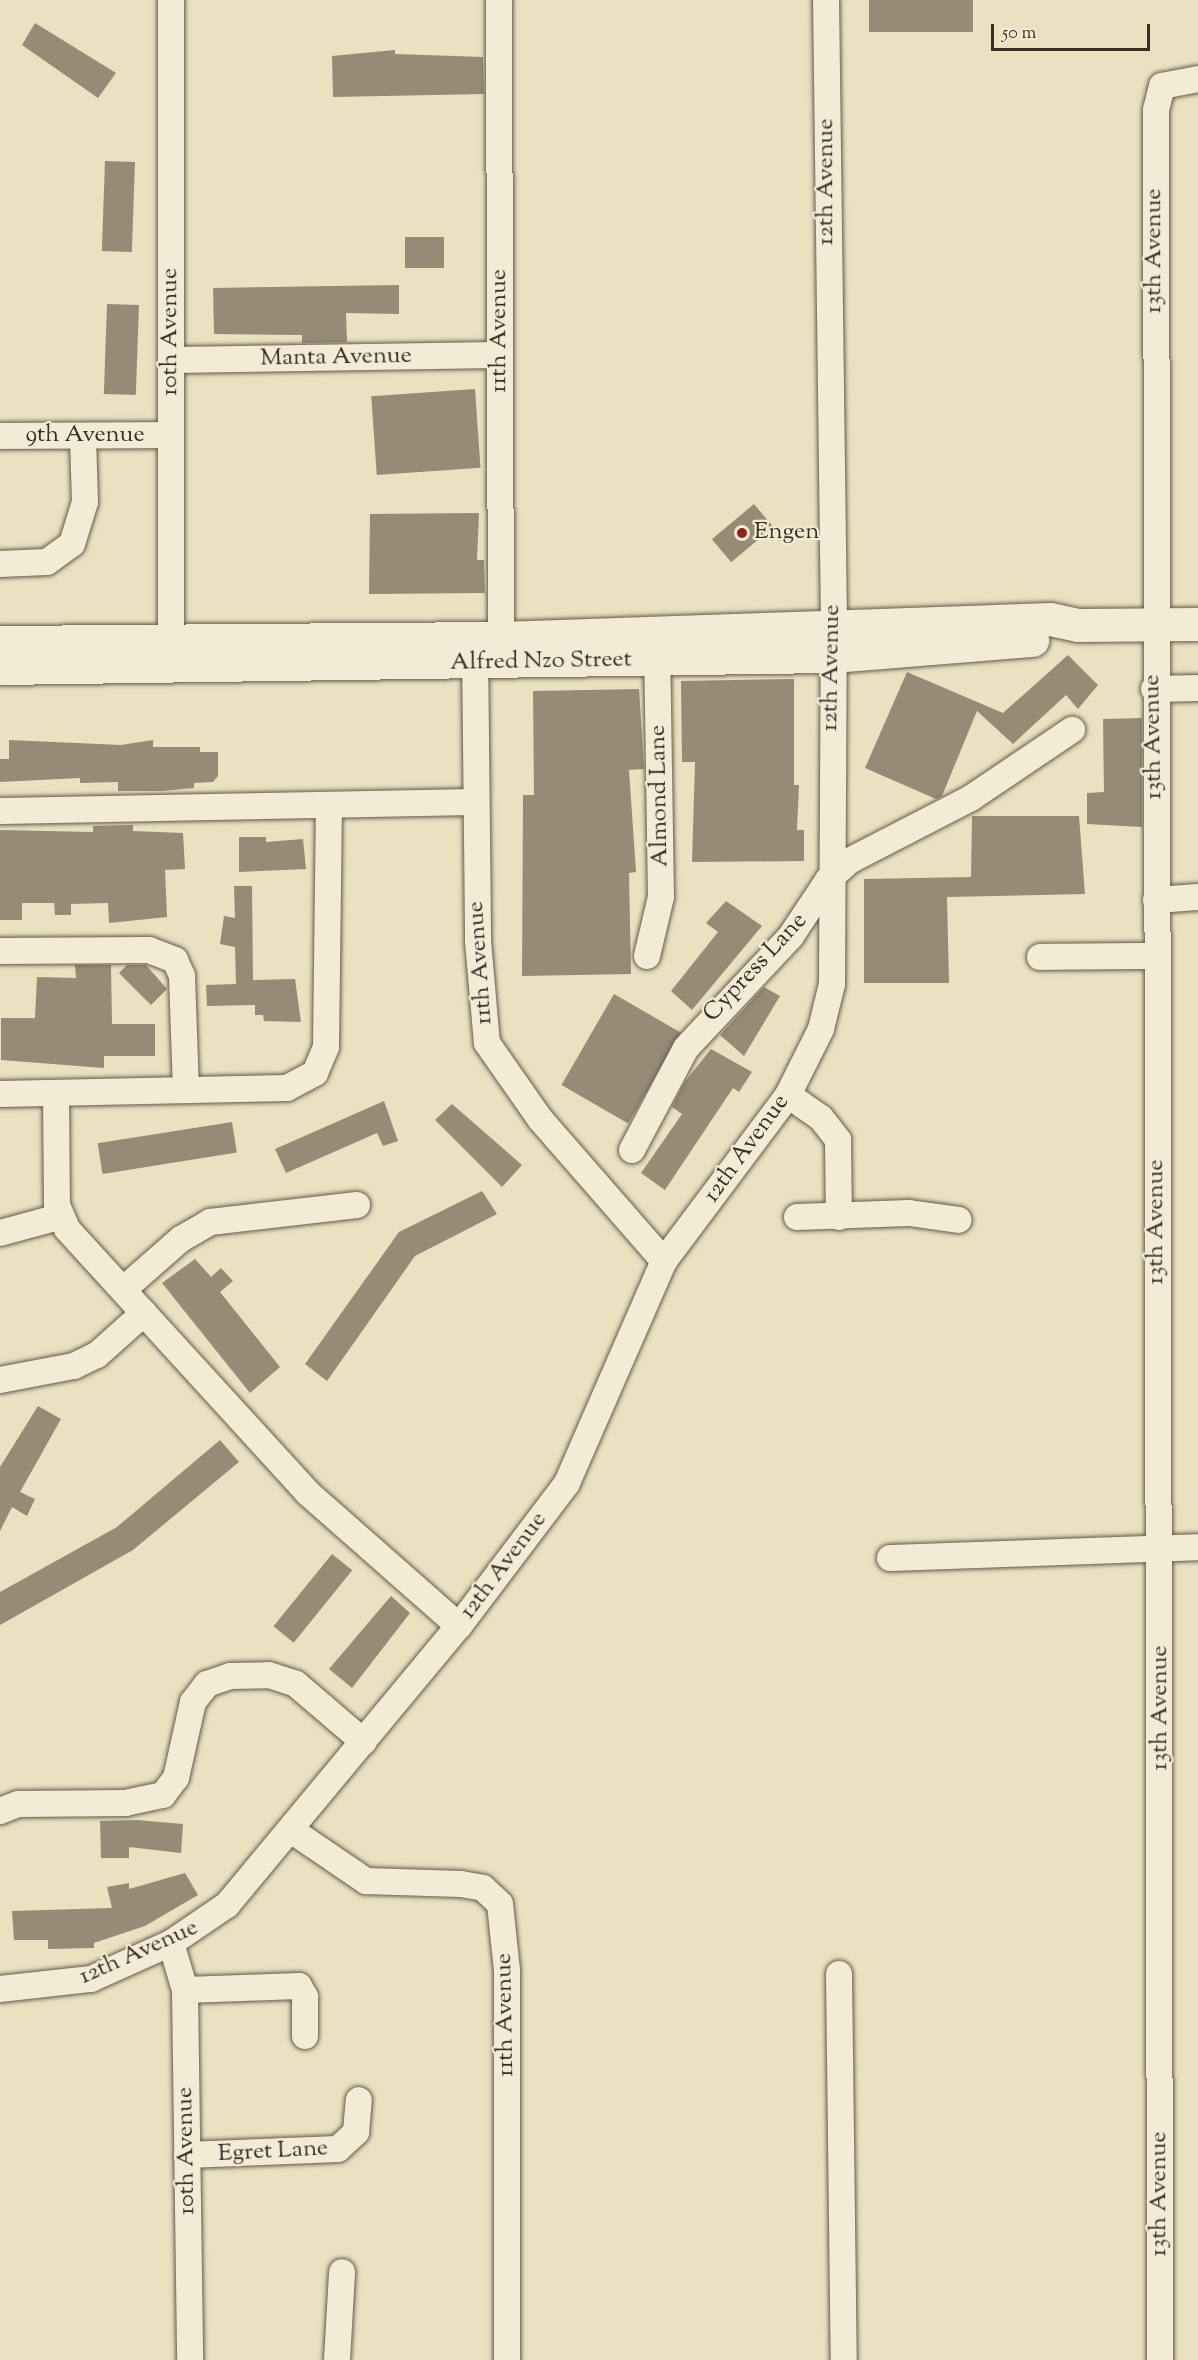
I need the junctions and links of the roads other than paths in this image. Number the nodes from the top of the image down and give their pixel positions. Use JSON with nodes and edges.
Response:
{"nodes":[{"id":1,"x":171,"y":0,"type":"edge"},
{"id":2,"x":499,"y":0,"type":"edge"},
{"id":3,"x":826,"y":0,"type":"edge"},
{"id":4,"x":1198,"y":78,"type":"edge"},
{"id":5,"x":500,"y":355,"type":"junction"},
{"id":6,"x":172,"y":360,"type":"junction"},
{"id":7,"x":171,"y":435,"type":"junction"},
{"id":8,"x":0,"y":436,"type":"edge"},
{"id":9,"x":83,"y":437,"type":"junction"},
{"id":10,"x":0,"y":564,"type":"edge"},
{"id":11,"x":1198,"y":624,"type":"edge"},
{"id":12,"x":1153,"y":625,"type":"junction"},
{"id":13,"x":833,"y":640,"type":"junction"},
{"id":14,"x":0,"y":642,"type":"edge"},
{"id":15,"x":658,"y":647,"type":"junction"},
{"id":16,"x":488,"y":650,"type":"junction"},
{"id":17,"x":171,"y":653,"type":"junction"},
{"id":18,"x":0,"y":668,"type":"edge"},
{"id":19,"x":1198,"y":688,"type":"edge"},
{"id":20,"x":1154,"y":689,"type":"junction"},
{"id":21,"x":1072,"y":730,"type":"dead end"},
{"id":22,"x":474,"y":802,"type":"junction"},
{"id":23,"x":329,"y":805,"type":"junction"},
{"id":24,"x":0,"y":811,"type":"edge"},
{"id":25,"x":828,"y":880,"type":"junction"},
{"id":26,"x":1198,"y":897,"type":"edge"},
{"id":27,"x":1156,"y":900,"type":"junction"},
{"id":28,"x":0,"y":951,"type":"edge"},
{"id":29,"x":647,"y":956,"type":"dead end"},
{"id":30,"x":1157,"y":956,"type":"junction"},
{"id":31,"x":1040,"y":957,"type":"dead end"},
{"id":32,"x":186,"y":1090,"type":"junction"},
{"id":33,"x":56,"y":1093,"type":"junction"},
{"id":34,"x":0,"y":1094,"type":"edge"},
{"id":35,"x":788,"y":1095,"type":"junction"},
{"id":36,"x":632,"y":1150,"type":"dead end"},
{"id":37,"x":357,"y":1205,"type":"dead end"},
{"id":38,"x":59,"y":1216,"type":"junction"},
{"id":39,"x":797,"y":1217,"type":"dead end"},
{"id":40,"x":839,"y":1217,"type":"junction"},
{"id":41,"x":959,"y":1220,"type":"dead end"},
{"id":42,"x":0,"y":1233,"type":"edge"},
{"id":43,"x":664,"y":1262,"type":"junction"},
{"id":44,"x":124,"y":1289,"type":"junction"},
{"id":45,"x":144,"y":1313,"type":"junction"},
{"id":46,"x":0,"y":1380,"type":"edge"},
{"id":47,"x":1161,"y":1547,"type":"junction"},
{"id":48,"x":1198,"y":1547,"type":"edge"},
{"id":49,"x":890,"y":1558,"type":"dead end"},
{"id":50,"x":459,"y":1626,"type":"junction"},
{"id":51,"x":364,"y":1742,"type":"junction"},
{"id":52,"x":0,"y":1811,"type":"edge"},
{"id":53,"x":291,"y":1830,"type":"junction"},
{"id":54,"x":171,"y":1943,"type":"junction"},
{"id":55,"x":839,"y":1974,"type":"dead end"},
{"id":56,"x":0,"y":1989,"type":"edge"},
{"id":57,"x":185,"y":1990,"type":"junction"},
{"id":58,"x":305,"y":2036,"type":"dead end"},
{"id":59,"x":359,"y":2100,"type":"dead end"},
{"id":60,"x":187,"y":2156,"type":"junction"},
{"id":61,"x":342,"y":2272,"type":"dead end"},
{"id":62,"x":190,"y":2360,"type":"edge"},
{"id":63,"x":338,"y":2360,"type":"edge"},
{"id":64,"x":507,"y":2360,"type":"edge"},
{"id":65,"x":844,"y":2360,"type":"edge"},
{"id":66,"x":1160,"y":2360,"type":"edge"}],
"edges":[{"from":1,"to":6,"type":"street","name":"10th Avenue"},
{"from":2,"to":5,"type":"street","name":"11th Avenue"},
{"from":3,"to":13,"type":"street","name":"12th Avenue"},
{"from":4,"to":12,"type":"street","name":"13th Avenue"},
{"from":5,"to":6,"type":"street","name":"Manta Avenue"},
{"from":5,"to":16,"type":"street","name":"11th Avenue"},
{"from":6,"to":7,"type":"street","name":"10th Avenue"},
{"from":7,"to":9,"type":"street","name":"9th Avenue"},
{"from":7,"to":17,"type":"street","name":"10th Avenue"},
{"from":8,"to":9,"type":"street","name":"9th Avenue"},
{"from":9,"to":10,"type":"street"},
{"from":11,"to":12,"type":"street","name":"Alfred Nzo Street"},
{"from":12,"to":13,"type":"street","name":"Alfred Nzo Street"},
{"from":12,"to":20,"type":"street","name":"13th Avenue"},
{"from":13,"to":15,"type":"street","name":"Alfred Nzo Street"},
{"from":13,"to":25,"type":"street","name":"12th Avenue"},
{"from":14,"to":17,"type":"street","name":"Alfred Nzo Street"},
{"from":15,"to":16,"type":"street","name":"Alfred Nzo Street"},
{"from":15,"to":29,"type":"street","name":"Almond Lane"},
{"from":16,"to":17,"type":"street","name":"Alfred Nzo Street"},
{"from":16,"to":22,"type":"street","name":"11th Avenue"},
{"from":17,"to":18,"type":"street","name":"Alfred Nzo Street"},
{"from":19,"to":20,"type":"street"},
{"from":20,"to":27,"type":"street","name":"13th Avenue"},
{"from":21,"to":25,"type":"street","name":"Cypress Lane"},
{"from":22,"to":23,"type":"street"},
{"from":22,"to":43,"type":"street","name":"11th Avenue"},
{"from":23,"to":24,"type":"street"},
{"from":23,"to":32,"type":"street"},
{"from":25,"to":35,"type":"street","name":"12th Avenue"},
{"from":25,"to":36,"type":"street","name":"Cypress Lane"},
{"from":26,"to":27,"type":"street"},
{"from":27,"to":30,"type":"street","name":"13th Avenue"},
{"from":28,"to":32,"type":"street"},
{"from":30,"to":31,"type":"street"},
{"from":30,"to":47,"type":"street","name":"13th Avenue"},
{"from":32,"to":33,"type":"street"},
{"from":33,"to":34,"type":"street"},
{"from":33,"to":38,"type":"street"},
{"from":35,"to":40,"type":"street"},
{"from":35,"to":43,"type":"street","name":"12th Avenue"},
{"from":37,"to":44,"type":"street"},
{"from":38,"to":42,"type":"street"},
{"from":38,"to":44,"type":"street"},
{"from":39,"to":40,"type":"street"},
{"from":40,"to":41,"type":"street"},
{"from":43,"to":50,"type":"street","name":"12th Avenue"},
{"from":44,"to":45,"type":"street"},
{"from":45,"to":46,"type":"street"},
{"from":45,"to":50,"type":"street"},
{"from":47,"to":48,"type":"street"},
{"from":47,"to":49,"type":"street"},
{"from":47,"to":66,"type":"street","name":"13th Avenue"},
{"from":50,"to":51,"type":"street","name":"12th Avenue"},
{"from":51,"to":52,"type":"street"},
{"from":51,"to":53,"type":"street","name":"12th Avenue"},
{"from":53,"to":54,"type":"street","name":"12th Avenue"},
{"from":53,"to":64,"type":"street","name":"11th Avenue"},
{"from":54,"to":56,"type":"street","name":"12th Avenue"},
{"from":54,"to":57,"type":"street","name":"10th Avenue"},
{"from":55,"to":65,"type":"street"},
{"from":57,"to":58,"type":"street"},
{"from":57,"to":60,"type":"street","name":"10th Avenue"},
{"from":59,"to":60,"type":"street","name":"Egret Lane"},
{"from":60,"to":62,"type":"street","name":"10th Avenue"},
{"from":61,"to":63,"type":"street"}]}
